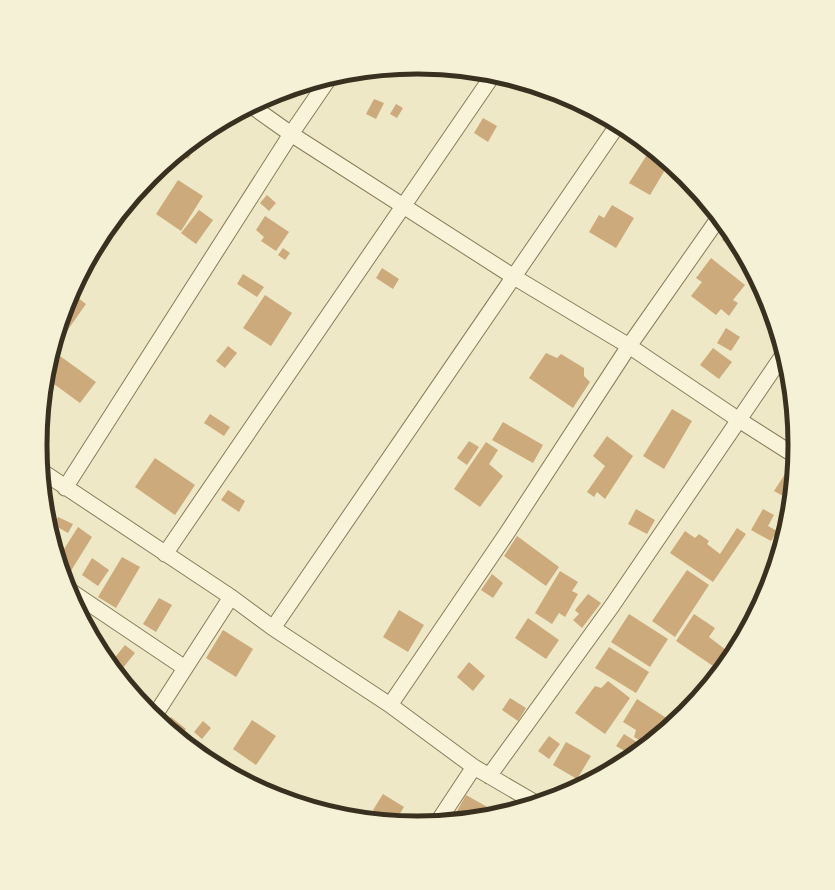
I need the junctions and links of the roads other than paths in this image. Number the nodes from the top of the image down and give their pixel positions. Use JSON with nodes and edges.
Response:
{"nodes":[{"id":1,"x":488,"y":82,"type":"edge"},
{"id":2,"x":323,"y":87,"type":"edge"},
{"id":3,"x":259,"y":111,"type":"edge"},
{"id":4,"x":614,"y":131,"type":"edge"},
{"id":5,"x":291,"y":134,"type":"junction"},
{"id":6,"x":404,"y":206,"type":"junction"},
{"id":7,"x":715,"y":224,"type":"edge"},
{"id":8,"x":514,"y":277,"type":"junction"},
{"id":9,"x":629,"y":346,"type":"junction"},
{"id":10,"x":778,"y":363,"type":"edge"},
{"id":11,"x":739,"y":420,"type":"junction"},
{"id":12,"x":788,"y":451,"type":"edge"},
{"id":13,"x":49,"y":476,"type":"edge"},
{"id":14,"x":64,"y":488,"type":"junction"},
{"id":15,"x":165,"y":554,"type":"junction"},
{"id":16,"x":80,"y":597,"type":"edge"},
{"id":17,"x":231,"y":598,"type":"junction"},
{"id":18,"x":273,"y":628,"type":"junction"},
{"id":19,"x":185,"y":668,"type":"junction"},
{"id":20,"x":390,"y":705,"type":"junction"},
{"id":21,"x":159,"y":710,"type":"edge"},
{"id":22,"x":474,"y":767,"type":"junction"},
{"id":23,"x":489,"y":776,"type":"junction"},
{"id":24,"x":528,"y":799,"type":"edge"},
{"id":25,"x":442,"y":815,"type":"edge"}],
"edges":[{"from":1,"to":6,"type":"street"},
{"from":2,"to":5,"type":"street"},
{"from":3,"to":5,"type":"street"},
{"from":4,"to":8,"type":"street"},
{"from":5,"to":6,"type":"street"},
{"from":5,"to":14,"type":"street"},
{"from":6,"to":8,"type":"street"},
{"from":6,"to":15,"type":"street"},
{"from":7,"to":9,"type":"street"},
{"from":8,"to":9,"type":"street"},
{"from":8,"to":18,"type":"street"},
{"from":9,"to":11,"type":"street"},
{"from":9,"to":20,"type":"street"},
{"from":10,"to":11,"type":"street"},
{"from":11,"to":12,"type":"street"},
{"from":11,"to":23,"type":"street"},
{"from":13,"to":14,"type":"street"},
{"from":14,"to":15,"type":"street"},
{"from":15,"to":17,"type":"street"},
{"from":16,"to":19,"type":"street"},
{"from":17,"to":18,"type":"street"},
{"from":17,"to":19,"type":"street"},
{"from":18,"to":20,"type":"street"},
{"from":19,"to":21,"type":"street"},
{"from":20,"to":22,"type":"street"},
{"from":22,"to":23,"type":"street"},
{"from":22,"to":25,"type":"street"},
{"from":23,"to":24,"type":"street"}]}
